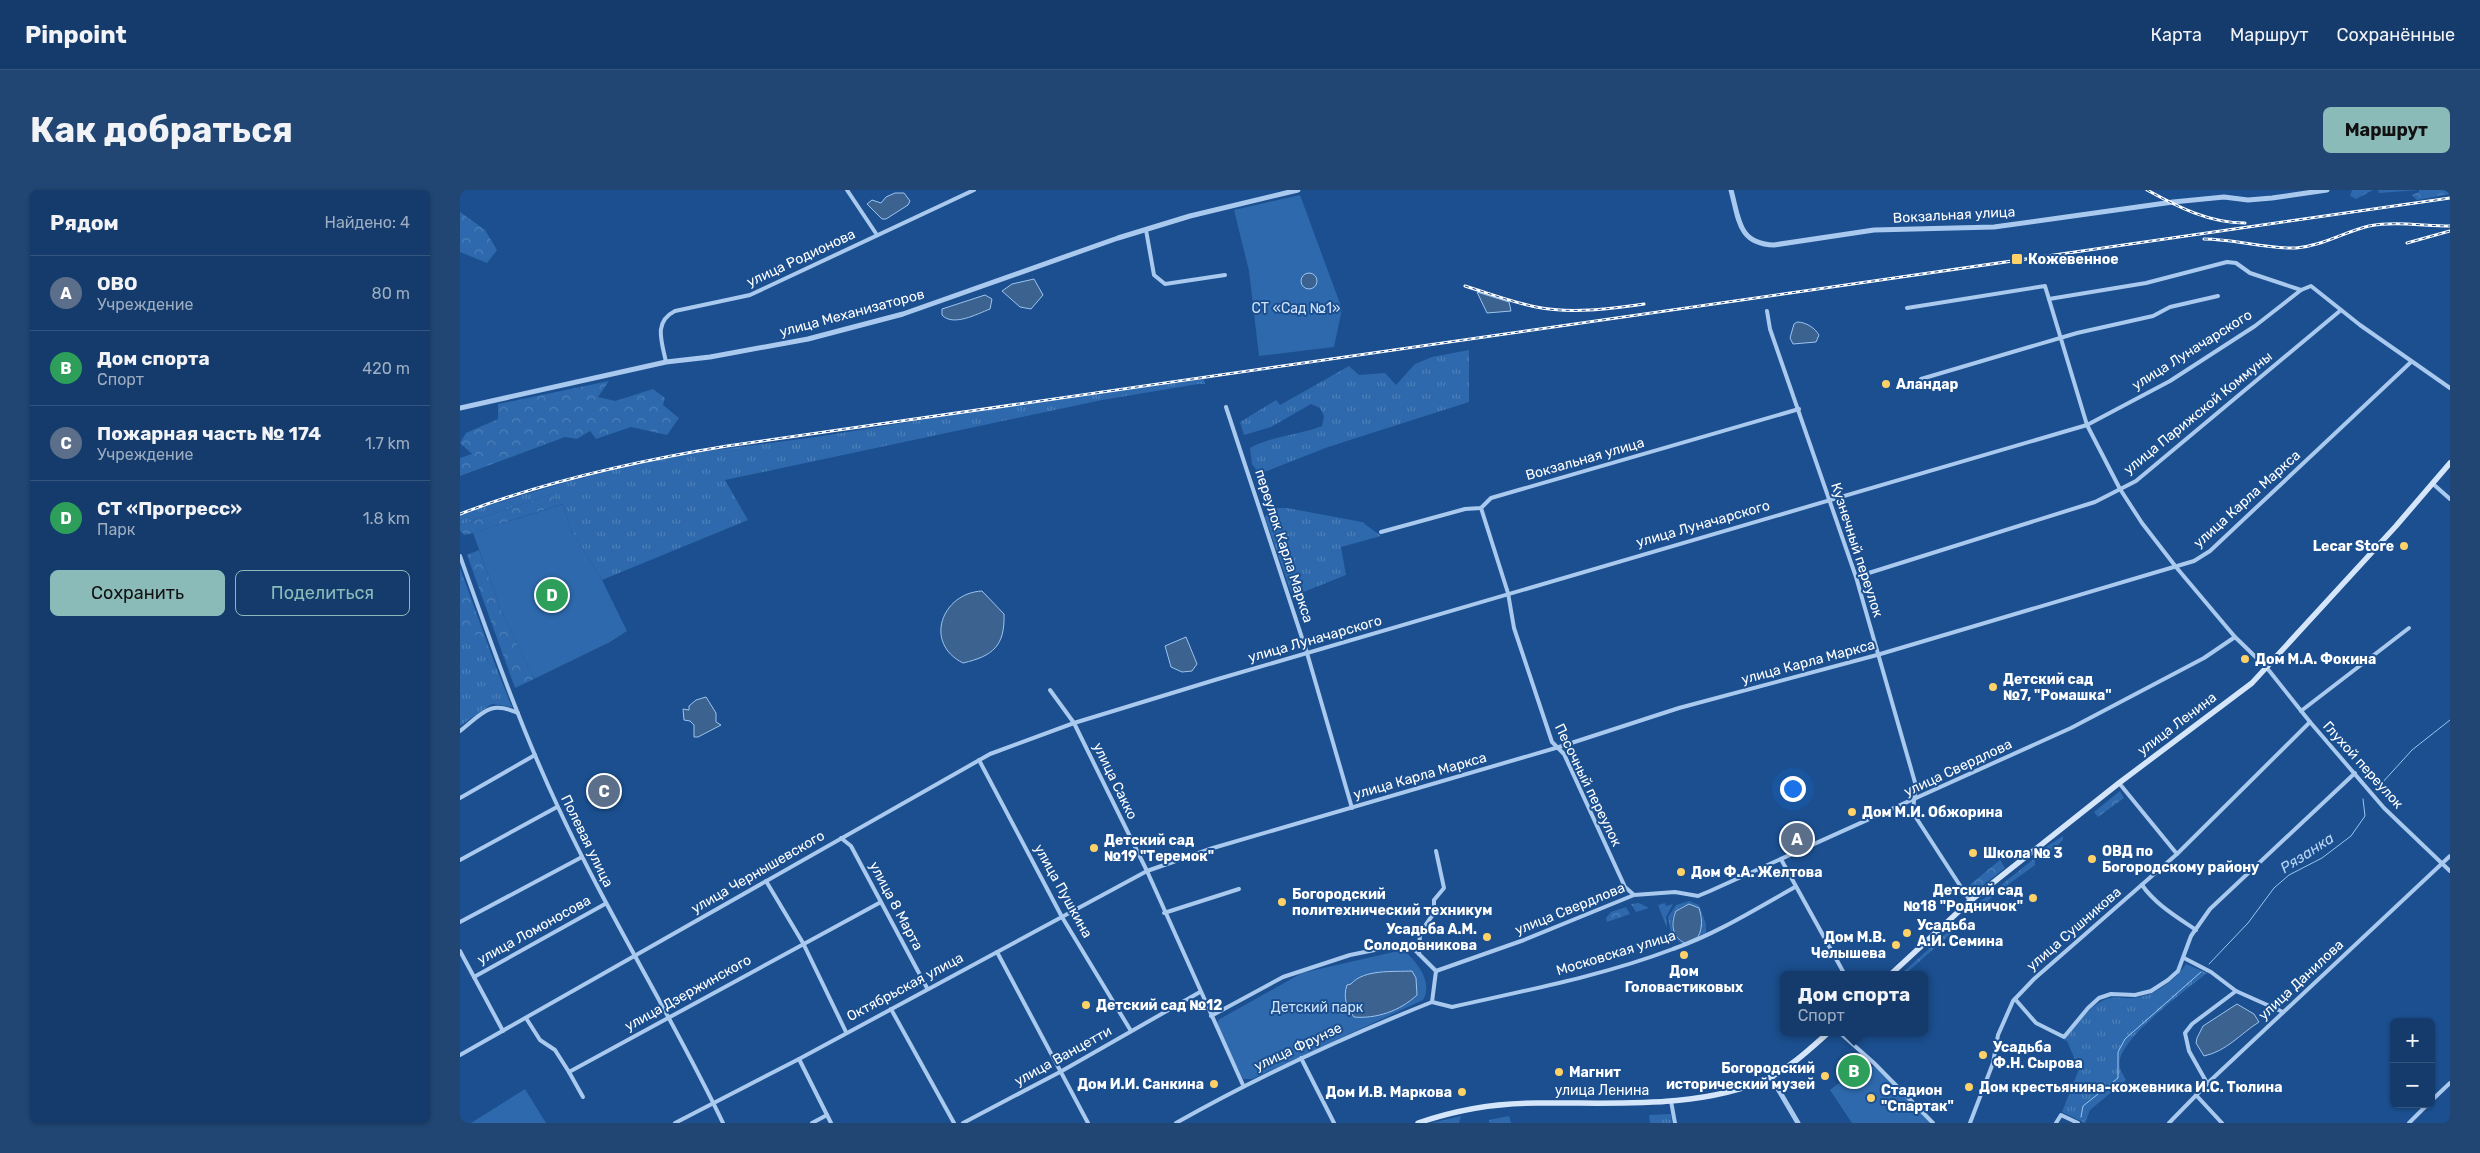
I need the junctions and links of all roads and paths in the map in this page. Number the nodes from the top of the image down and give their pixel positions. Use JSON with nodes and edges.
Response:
{"nodes":[{"id":1,"x":847,"y":190,"type":"edge"},
{"id":2,"x":974,"y":190,"type":"edge"},
{"id":3,"x":1298,"y":190,"type":"edge"},
{"id":4,"x":1731,"y":190,"type":"edge"},
{"id":5,"x":2224,"y":190,"type":"edge"},
{"id":6,"x":2327,"y":190,"type":"edge"},
{"id":7,"x":2224,"y":197,"type":"junction"},
{"id":8,"x":1146,"y":230,"type":"junction"},
{"id":9,"x":877,"y":234,"type":"junction"},
{"id":10,"x":1225,"y":275,"type":"dead end"},
{"id":11,"x":2300,"y":290,"type":"junction"},
{"id":12,"x":2218,"y":296,"type":"dead end"},
{"id":13,"x":2049,"y":300,"type":"junction"},
{"id":14,"x":1907,"y":308,"type":"dead end"},
{"id":15,"x":2341,"y":310,"type":"junction"},
{"id":16,"x":1767,"y":311,"type":"dead end"},
{"id":17,"x":2062,"y":338,"type":"junction"},
{"id":18,"x":666,"y":362,"type":"junction"},
{"id":19,"x":2411,"y":362,"type":"junction"},
{"id":20,"x":1921,"y":379,"type":"dead end"},
{"id":21,"x":2450,"y":388,"type":"edge"},
{"id":22,"x":460,"y":408,"type":"edge"},
{"id":23,"x":1226,"y":408,"type":"dead end"},
{"id":24,"x":1799,"y":409,"type":"junction"},
{"id":25,"x":2087,"y":424,"type":"junction"},
{"id":26,"x":2450,"y":463,"type":"edge"},
{"id":27,"x":2432,"y":483,"type":"junction"},
{"id":28,"x":2120,"y":489,"type":"junction"},
{"id":29,"x":1829,"y":499,"type":"junction"},
{"id":30,"x":2450,"y":499,"type":"edge"},
{"id":31,"x":1481,"y":508,"type":"junction"},
{"id":32,"x":1381,"y":532,"type":"dead end"},
{"id":33,"x":460,"y":556,"type":"edge"},
{"id":34,"x":2176,"y":567,"type":"junction"},
{"id":35,"x":1856,"y":577,"type":"junction"},
{"id":36,"x":1508,"y":593,"type":"junction"},
{"id":37,"x":2409,"y":628,"type":"dead end"},
{"id":38,"x":2235,"y":637,"type":"junction"},
{"id":39,"x":1307,"y":653,"type":"junction"},
{"id":40,"x":1877,"y":655,"type":"junction"},
{"id":41,"x":2267,"y":668,"type":"junction"},
{"id":42,"x":1050,"y":690,"type":"dead end"},
{"id":43,"x":2301,"y":711,"type":"junction"},
{"id":44,"x":518,"y":713,"type":"junction"},
{"id":45,"x":2310,"y":722,"type":"junction"},
{"id":46,"x":1074,"y":723,"type":"junction"},
{"id":47,"x":460,"y":731,"type":"edge"},
{"id":48,"x":1559,"y":747,"type":"junction"},
{"id":49,"x":535,"y":755,"type":"junction"},
{"id":50,"x":980,"y":760,"type":"junction"},
{"id":51,"x":2355,"y":774,"type":"junction"},
{"id":52,"x":2119,"y":783,"type":"junction"},
{"id":53,"x":460,"y":798,"type":"edge"},
{"id":54,"x":1915,"y":800,"type":"junction"},
{"id":55,"x":557,"y":806,"type":"junction"},
{"id":56,"x":1352,"y":808,"type":"junction"},
{"id":57,"x":841,"y":838,"type":"junction"},
{"id":58,"x":1436,"y":851,"type":"dead end"},
{"id":59,"x":2177,"y":854,"type":"junction"},
{"id":60,"x":2450,"y":856,"type":"edge"},
{"id":61,"x":582,"y":857,"type":"junction"},
{"id":62,"x":460,"y":860,"type":"edge"},
{"id":63,"x":1782,"y":861,"type":"junction"},
{"id":64,"x":2442,"y":863,"type":"junction"},
{"id":65,"x":2450,"y":870,"type":"edge"},
{"id":66,"x":1147,"y":871,"type":"junction"},
{"id":67,"x":766,"y":881,"type":"junction"},
{"id":68,"x":2142,"y":884,"type":"junction"},
{"id":69,"x":1795,"y":887,"type":"junction"},
{"id":70,"x":1239,"y":889,"type":"dead end"},
{"id":71,"x":1634,"y":895,"type":"junction"},
{"id":72,"x":1970,"y":901,"type":"junction"},
{"id":73,"x":880,"y":902,"type":"junction"},
{"id":74,"x":605,"y":904,"type":"junction"},
{"id":75,"x":1164,"y":913,"type":"junction"},
{"id":76,"x":1062,"y":917,"type":"junction"},
{"id":77,"x":460,"y":922,"type":"edge"},
{"id":78,"x":2196,"y":930,"type":"junction"},
{"id":79,"x":803,"y":943,"type":"junction"},
{"id":80,"x":460,"y":951,"type":"edge"},
{"id":81,"x":997,"y":952,"type":"junction"},
{"id":82,"x":1419,"y":954,"type":"junction"},
{"id":83,"x":634,"y":956,"type":"junction"},
{"id":84,"x":2184,"y":958,"type":"junction"},
{"id":85,"x":1436,"y":971,"type":"junction"},
{"id":86,"x":1844,"y":971,"type":"edge"},
{"id":87,"x":1894,"y":971,"type":"edge"},
{"id":88,"x":474,"y":977,"type":"junction"},
{"id":89,"x":927,"y":988,"type":"junction"},
{"id":90,"x":2236,"y":991,"type":"junction"},
{"id":91,"x":1200,"y":992,"type":"junction"},
{"id":92,"x":2015,"y":999,"type":"junction"},
{"id":93,"x":1432,"y":1002,"type":"junction"},
{"id":94,"x":891,"y":1009,"type":"junction"},
{"id":95,"x":2283,"y":1012,"type":"junction"},
{"id":96,"x":1211,"y":1016,"type":"junction"},
{"id":97,"x":526,"y":1018,"type":"junction"},
{"id":98,"x":668,"y":1018,"type":"junction"},
{"id":99,"x":503,"y":1031,"type":"junction"},
{"id":100,"x":1131,"y":1031,"type":"junction"},
{"id":101,"x":846,"y":1032,"type":"junction"},
{"id":102,"x":1824,"y":1036,"type":"edge"},
{"id":103,"x":1843,"y":1036,"type":"edge"},
{"id":104,"x":460,"y":1055,"type":"edge"},
{"id":105,"x":1301,"y":1058,"type":"junction"},
{"id":106,"x":799,"y":1059,"type":"junction"},
{"id":107,"x":568,"y":1072,"type":"junction"},
{"id":108,"x":1060,"y":1072,"type":"junction"},
{"id":109,"x":1771,"y":1077,"type":"junction"},
{"id":110,"x":2208,"y":1083,"type":"junction"},
{"id":111,"x":2450,"y":1083,"type":"edge"},
{"id":112,"x":1243,"y":1085,"type":"junction"},
{"id":113,"x":2196,"y":1094,"type":"junction"},
{"id":114,"x":583,"y":1097,"type":"dead end"},
{"id":115,"x":2435,"y":1097,"type":"edge"},
{"id":116,"x":1671,"y":1101,"type":"junction"},
{"id":117,"x":713,"y":1103,"type":"junction"},
{"id":118,"x":2424,"y":1108,"type":"edge"},
{"id":119,"x":826,"y":1115,"type":"junction"},
{"id":120,"x":1429,"y":1121,"type":"edge"},
{"id":121,"x":675,"y":1123,"type":"edge"},
{"id":122,"x":723,"y":1123,"type":"edge"},
{"id":123,"x":812,"y":1123,"type":"edge"},
{"id":124,"x":831,"y":1123,"type":"edge"},
{"id":125,"x":954,"y":1123,"type":"edge"},
{"id":126,"x":963,"y":1123,"type":"edge"},
{"id":127,"x":1088,"y":1123,"type":"edge"},
{"id":128,"x":1176,"y":1123,"type":"edge"},
{"id":129,"x":1334,"y":1123,"type":"edge"},
{"id":130,"x":1418,"y":1123,"type":"edge"},
{"id":131,"x":1675,"y":1123,"type":"edge"},
{"id":132,"x":1798,"y":1123,"type":"edge"},
{"id":133,"x":1933,"y":1123,"type":"edge"},
{"id":134,"x":1970,"y":1123,"type":"edge"},
{"id":135,"x":2056,"y":1123,"type":"edge"},
{"id":136,"x":2078,"y":1123,"type":"edge"},
{"id":137,"x":2169,"y":1123,"type":"edge"},
{"id":138,"x":2222,"y":1123,"type":"edge"},
{"id":139,"x":2409,"y":1123,"type":"edge"}],
"edges":[{"from":1,"to":9,"type":"street"},
{"from":2,"to":9,"type":"street","name":"улица Родионова"},
{"from":3,"to":8,"type":"street","name":"улица Механизаторов"},
{"from":4,"to":7,"type":"street","name":"Вокзальная улица"},
{"from":5,"to":7,"type":"street"},
{"from":6,"to":7,"type":"street","name":"Вокзальная улица"},
{"from":8,"to":10,"type":"street"},
{"from":8,"to":18,"type":"street","name":"улица Механизаторов"},
{"from":9,"to":18,"type":"street","name":"улица Родионова"},
{"from":11,"to":13,"type":"street"},
{"from":11,"to":15,"type":"street","name":"улица Луначарского"},
{"from":11,"to":25,"type":"street","name":"улица Луначарского"},
{"from":12,"to":17,"type":"street"},
{"from":13,"to":14,"type":"street","name":"Глухой переулок"},
{"from":13,"to":17,"type":"street","name":"Глухой переулок"},
{"from":15,"to":19,"type":"street"},
{"from":15,"to":28,"type":"street","name":"улица Парижской Коммуны"},
{"from":16,"to":24,"type":"street","name":"Кузнечный переулок"},
{"from":17,"to":20,"type":"street"},
{"from":17,"to":25,"type":"street","name":"Глухой переулок"},
{"from":18,"to":22,"type":"street","name":"улица Механизаторов"},
{"from":19,"to":21,"type":"street"},
{"from":19,"to":34,"type":"street","name":"улица Карла Маркса"},
{"from":23,"to":39,"type":"street","name":"переулок Карла Маркса"},
{"from":24,"to":29,"type":"street","name":"Кузнечный переулок"},
{"from":24,"to":31,"type":"street","name":"Вокзальная улица"},
{"from":25,"to":28,"type":"street","name":"Глухой переулок"},
{"from":25,"to":29,"type":"street","name":"улица Луначарского"},
{"from":26,"to":27,"type":"main road","name":"улица Ленина"},
{"from":27,"to":30,"type":"street"},
{"from":27,"to":41,"type":"main road","name":"улица Ленина"},
{"from":28,"to":34,"type":"street","name":"Глухой переулок"},
{"from":28,"to":35,"type":"street","name":"улица Парижской Коммуны"},
{"from":29,"to":35,"type":"street","name":"Кузнечный переулок"},
{"from":29,"to":36,"type":"street","name":"улица Луначарского"},
{"from":31,"to":32,"type":"street","name":"Вокзальная улица"},
{"from":31,"to":36,"type":"street","name":"Песочный переулок"},
{"from":33,"to":44,"type":"street","name":"Полевая улица"},
{"from":34,"to":38,"type":"street","name":"Глухой переулок"},
{"from":34,"to":40,"type":"street","name":"улица Карла Маркса"},
{"from":35,"to":40,"type":"street","name":"Кузнечный переулок"},
{"from":36,"to":39,"type":"street","name":"улица Луначарского"},
{"from":36,"to":48,"type":"street","name":"Песочный переулок"},
{"from":37,"to":43,"type":"street"},
{"from":38,"to":41,"type":"street","name":"Глухой переулок"},
{"from":38,"to":54,"type":"street","name":"улица Свердлова"},
{"from":39,"to":46,"type":"street","name":"улица Луначарского"},
{"from":39,"to":56,"type":"street","name":"переулок Карла Маркса"},
{"from":40,"to":48,"type":"street","name":"улица Карла Маркса"},
{"from":40,"to":54,"type":"street","name":"Кузнечный переулок"},
{"from":41,"to":43,"type":"street","name":"Глухой переулок"},
{"from":41,"to":52,"type":"main road","name":"улица Ленина"},
{"from":42,"to":46,"type":"street","name":"улица Сакко"},
{"from":43,"to":45,"type":"street","name":"Глухой переулок"},
{"from":44,"to":47,"type":"street"},
{"from":44,"to":49,"type":"street","name":"Полевая улица"},
{"from":45,"to":51,"type":"street","name":"Глухой переулок"},
{"from":45,"to":59,"type":"street","name":"улица Сушникова"},
{"from":46,"to":50,"type":"street","name":"улица Чернышевского"},
{"from":46,"to":66,"type":"street","name":"улица Сакко"},
{"from":48,"to":56,"type":"street","name":"улица Карла Маркса"},
{"from":48,"to":71,"type":"street","name":"Песочный переулок"},
{"from":49,"to":53,"type":"street"},
{"from":49,"to":55,"type":"street","name":"Полевая улица"},
{"from":50,"to":57,"type":"street","name":"улица Чернышевского"},
{"from":50,"to":76,"type":"street","name":"улица Пушкина"},
{"from":51,"to":64,"type":"street","name":"Глухой переулок"},
{"from":51,"to":78,"type":"street"},
{"from":52,"to":59,"type":"street"},
{"from":52,"to":72,"type":"main road","name":"улица Ленина"},
{"from":54,"to":63,"type":"street","name":"улица Свердлова"},
{"from":54,"to":72,"type":"street","name":"Кузнечный переулок"},
{"from":55,"to":61,"type":"street","name":"Полевая улица"},
{"from":55,"to":62,"type":"street"},
{"from":56,"to":66,"type":"street","name":"улица Карла Маркса"},
{"from":57,"to":67,"type":"street","name":"улица Чернышевского"},
{"from":57,"to":73,"type":"street","name":"улица 8 Марта"},
{"from":58,"to":82,"type":"street"},
{"from":59,"to":68,"type":"street","name":"улица Сушникова"},
{"from":60,"to":64,"type":"street","name":"улица Данилова"},
{"from":61,"to":74,"type":"street","name":"Полевая улица"},
{"from":61,"to":77,"type":"street"},
{"from":63,"to":69,"type":"street"},
{"from":63,"to":71,"type":"street","name":"улица Свердлова"},
{"from":64,"to":65,"type":"street","name":"Глухой переулок"},
{"from":64,"to":95,"type":"street","name":"улица Данилова"},
{"from":66,"to":75,"type":"street","name":"улица Сакко"},
{"from":66,"to":76,"type":"street","name":"Октябрьская улица"},
{"from":67,"to":79,"type":"street"},
{"from":67,"to":83,"type":"street","name":"улица Чернышевского"},
{"from":68,"to":78,"type":"street"},
{"from":68,"to":92,"type":"street","name":"улица Сушникова"},
{"from":69,"to":86,"type":"street"},
{"from":69,"to":93,"type":"street","name":"Московская улица"},
{"from":70,"to":75,"type":"street"},
{"from":71,"to":85,"type":"street","name":"улица Свердлова"},
{"from":72,"to":87,"type":"main road","name":"улица Ленина"},
{"from":73,"to":79,"type":"street","name":"улица Дзержинского"},
{"from":73,"to":89,"type":"street","name":"улица 8 Марта"},
{"from":74,"to":83,"type":"street","name":"Полевая улица"},
{"from":74,"to":88,"type":"street","name":"улица Ломоносова"},
{"from":75,"to":91,"type":"street","name":"улица Сакко"},
{"from":76,"to":81,"type":"street","name":"Октябрьская улица"},
{"from":76,"to":100,"type":"street","name":"улица Пушкина"},
{"from":78,"to":84,"type":"street"},
{"from":79,"to":98,"type":"street","name":"улица Дзержинского"},
{"from":79,"to":101,"type":"street"},
{"from":80,"to":88,"type":"street"},
{"from":81,"to":89,"type":"street","name":"Октябрьская улица"},
{"from":81,"to":108,"type":"street"},
{"from":82,"to":85,"type":"street"},
{"from":82,"to":96,"type":"street"},
{"from":83,"to":97,"type":"street","name":"улица Чернышевского"},
{"from":83,"to":98,"type":"street","name":"Полевая улица"},
{"from":84,"to":90,"type":"street"},
{"from":84,"to":92,"type":"street"},
{"from":85,"to":93,"type":"street"},
{"from":88,"to":99,"type":"street"},
{"from":89,"to":94,"type":"street","name":"Октябрьская улица"},
{"from":90,"to":95,"type":"street"},
{"from":90,"to":110,"type":"street"},
{"from":91,"to":96,"type":"street","name":"улица Сакко"},
{"from":91,"to":100,"type":"street","name":"улица Ванцетти"},
{"from":92,"to":134,"type":"street","name":"улица Сушникова"},
{"from":93,"to":105,"type":"street","name":"улица Фрунзе"},
{"from":94,"to":101,"type":"street","name":"Октябрьская улица"},
{"from":94,"to":125,"type":"street"},
{"from":95,"to":110,"type":"street","name":"улица Данилова"},
{"from":96,"to":112,"type":"street","name":"улица Сакко"},
{"from":97,"to":99,"type":"street","name":"улица Чернышевского"},
{"from":97,"to":107,"type":"street"},
{"from":98,"to":107,"type":"street","name":"улица Дзержинского"},
{"from":98,"to":117,"type":"street","name":"Полевая улица"},
{"from":99,"to":104,"type":"street","name":"улица Чернышевского"},
{"from":100,"to":108,"type":"street","name":"улица Ванцетти"},
{"from":101,"to":106,"type":"street","name":"Октябрьская улица"},
{"from":102,"to":109,"type":"main road","name":"улица Ленина"},
{"from":103,"to":133,"type":"street"},
{"from":105,"to":112,"type":"street","name":"улица Фрунзе"},
{"from":105,"to":129,"type":"street"},
{"from":106,"to":117,"type":"street","name":"Октябрьская улица"},
{"from":106,"to":119,"type":"street"},
{"from":107,"to":114,"type":"street"},
{"from":108,"to":126,"type":"street","name":"улица Ванцетти"},
{"from":108,"to":127,"type":"street"},
{"from":109,"to":116,"type":"main road","name":"улица Ленина"},
{"from":109,"to":132,"type":"street"},
{"from":110,"to":113,"type":"street","name":"улица Данилова"},
{"from":111,"to":115,"type":"street"},
{"from":112,"to":128,"type":"street","name":"улица Фрунзе"},
{"from":113,"to":137,"type":"street","name":"улица Данилова"},
{"from":113,"to":138,"type":"street"},
{"from":116,"to":120,"type":"main road","name":"улица Ленина"},
{"from":116,"to":131,"type":"street"},
{"from":117,"to":121,"type":"street","name":"Октябрьская улица"},
{"from":117,"to":122,"type":"street","name":"Полевая улица"},
{"from":118,"to":139,"type":"street"},
{"from":119,"to":123,"type":"street"},
{"from":119,"to":124,"type":"street"},
{"from":120,"to":130,"type":"main road","name":"улица Ленина"},
{"from":135,"to":136,"type":"street"}]}
